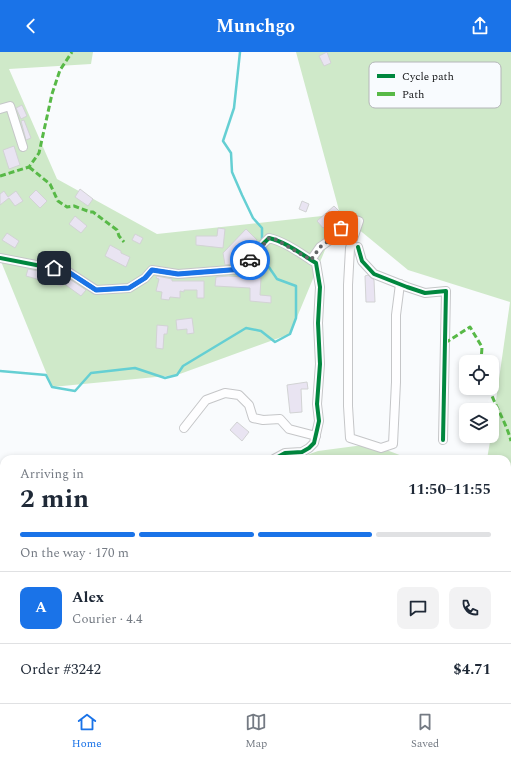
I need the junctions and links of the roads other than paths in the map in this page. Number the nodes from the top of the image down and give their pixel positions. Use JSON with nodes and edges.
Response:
{"nodes":[{"id":1,"x":0,"y":109,"type":"edge"},
{"id":2,"x":22,"y":147,"type":"dead end"},
{"id":3,"x":358,"y":247,"type":"dead end"},
{"id":4,"x":0,"y":258,"type":"edge"},
{"id":5,"x":311,"y":260,"type":"junction"},
{"id":6,"x":400,"y":284,"type":"junction"},
{"id":7,"x":184,"y":428,"type":"dead end"},
{"id":8,"x":316,"y":436,"type":"junction"},
{"id":9,"x":443,"y":440,"type":"dead end"},
{"id":10,"x":281,"y":455,"type":"edge"}],
"edges":[{"from":1,"to":2,"type":"street"},
{"from":3,"to":6,"type":"street"},
{"from":4,"to":5,"type":"street"},
{"from":5,"to":6,"type":"street"},
{"from":5,"to":8,"type":"street"},
{"from":6,"to":9,"type":"street"},
{"from":7,"to":8,"type":"street"},
{"from":8,"to":10,"type":"street"}]}
